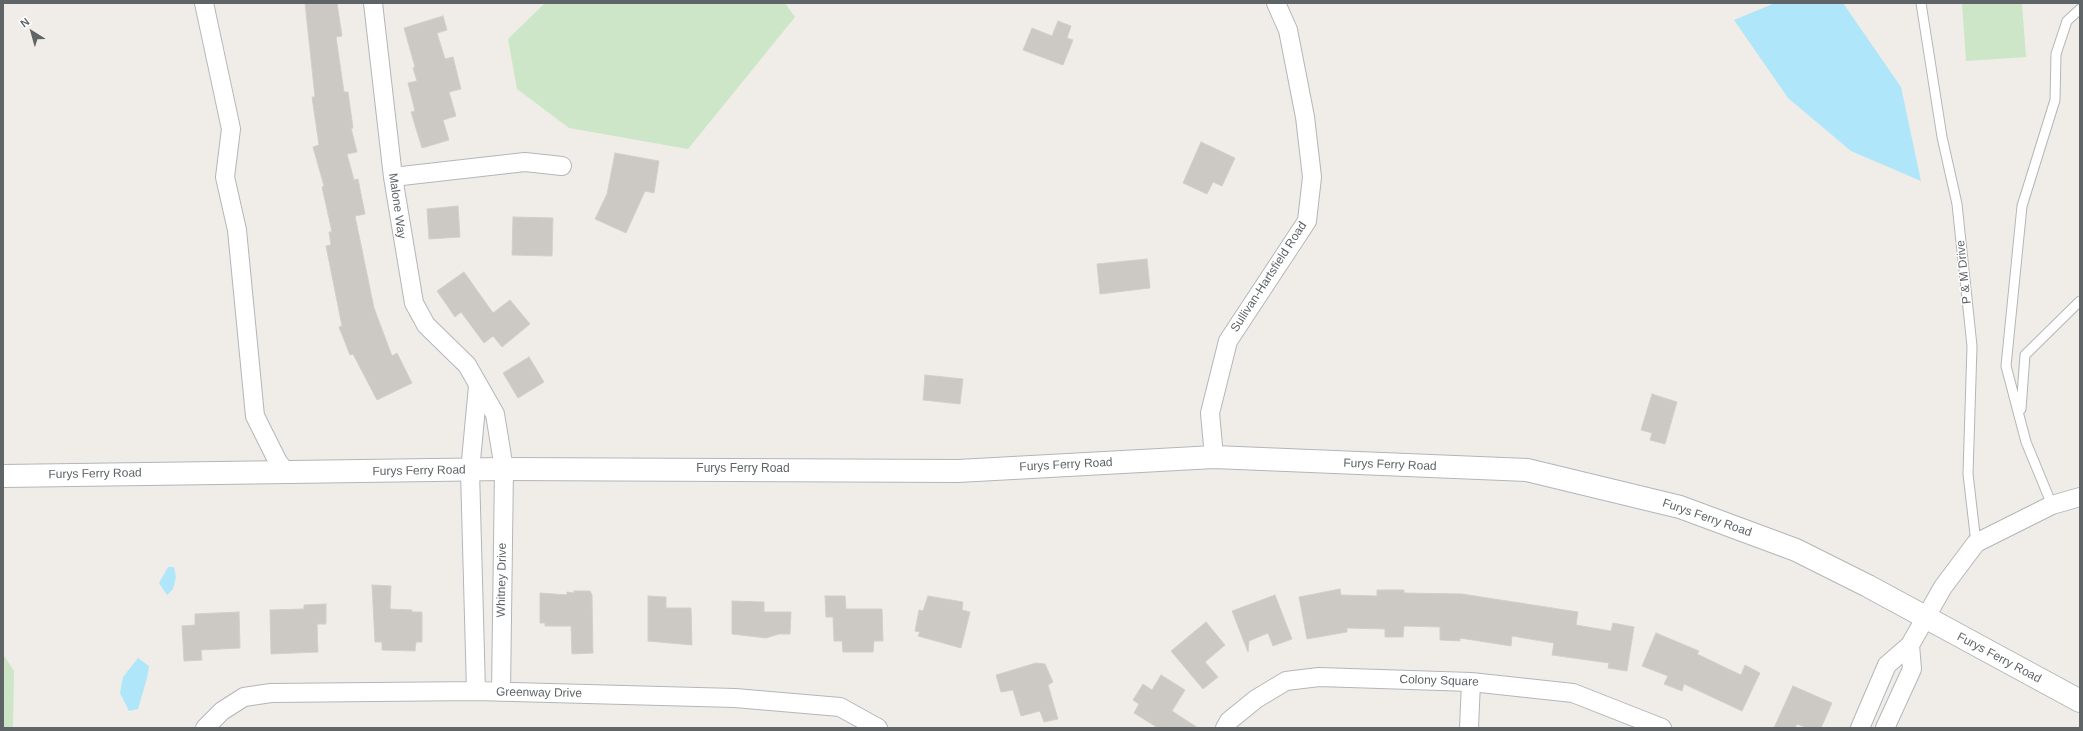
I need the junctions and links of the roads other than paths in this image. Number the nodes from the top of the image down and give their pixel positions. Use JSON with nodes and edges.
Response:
{"nodes":[{"id":1,"x":204,"y":3,"type":"edge"},
{"id":2,"x":373,"y":3,"type":"edge"},
{"id":3,"x":1276,"y":3,"type":"edge"},
{"id":4,"x":1921,"y":3,"type":"edge"},
{"id":5,"x":2080,"y":9,"type":"edge"},
{"id":6,"x":562,"y":166,"type":"dead end"},
{"id":7,"x":393,"y":178,"type":"junction"},
{"id":8,"x":2080,"y":301,"type":"edge"},
{"id":9,"x":478,"y":386,"type":"junction"},
{"id":10,"x":2020,"y":416,"type":"junction"},
{"id":11,"x":1214,"y":458,"type":"junction"},
{"id":12,"x":504,"y":469,"type":"junction"},
{"id":13,"x":470,"y":471,"type":"junction"},
{"id":14,"x":287,"y":473,"type":"junction"},
{"id":15,"x":3,"y":476,"type":"edge"},
{"id":16,"x":2080,"y":497,"type":"edge"},
{"id":17,"x":2052,"y":504,"type":"junction"},
{"id":18,"x":1976,"y":543,"type":"junction"},
{"id":19,"x":1924,"y":618,"type":"junction"},
{"id":20,"x":1910,"y":645,"type":"junction"},
{"id":21,"x":1471,"y":682,"type":"junction"},
{"id":22,"x":476,"y":691,"type":"junction"},
{"id":23,"x":501,"y":692,"type":"junction"},
{"id":24,"x":2080,"y":701,"type":"edge"},
{"id":25,"x":205,"y":728,"type":"edge"},
{"id":26,"x":878,"y":728,"type":"edge"},
{"id":27,"x":1225,"y":728,"type":"edge"},
{"id":28,"x":1469,"y":728,"type":"edge"},
{"id":29,"x":1662,"y":728,"type":"edge"},
{"id":30,"x":1860,"y":728,"type":"edge"},
{"id":31,"x":1885,"y":728,"type":"edge"}],
"edges":[{"from":1,"to":14,"type":"street"},
{"from":2,"to":7,"type":"street","name":"Malone Way"},
{"from":3,"to":11,"type":"street","name":"Sullivan-Hartsfield Road"},
{"from":4,"to":18,"type":"lane","name":"P & M Drive"},
{"from":5,"to":10,"type":"lane"},
{"from":6,"to":7,"type":"street"},
{"from":7,"to":9,"type":"street","name":"Malone Way"},
{"from":8,"to":10,"type":"lane"},
{"from":9,"to":12,"type":"street","name":"Malone Way"},
{"from":9,"to":13,"type":"street"},
{"from":10,"to":17,"type":"lane"},
{"from":11,"to":12,"type":"main road","name":"Furys Ferry Road"},
{"from":11,"to":19,"type":"main road","name":"Furys Ferry Road"},
{"from":12,"to":13,"type":"main road","name":"Furys Ferry Road"},
{"from":12,"to":23,"type":"street","name":"Whitney Drive"},
{"from":13,"to":14,"type":"main road","name":"Furys Ferry Road"},
{"from":13,"to":22,"type":"street"},
{"from":14,"to":15,"type":"main road","name":"Furys Ferry Road"},
{"from":16,"to":17,"type":"street"},
{"from":17,"to":18,"type":"street"},
{"from":18,"to":19,"type":"street"},
{"from":19,"to":20,"type":"street"},
{"from":19,"to":24,"type":"main road","name":"Furys Ferry Road"},
{"from":20,"to":30,"type":"street"},
{"from":20,"to":31,"type":"street"},
{"from":21,"to":27,"type":"street","name":"Colony Square"},
{"from":21,"to":28,"type":"street"},
{"from":21,"to":29,"type":"street","name":"Colony Square"},
{"from":22,"to":23,"type":"street","name":"Greenway Drive"},
{"from":22,"to":25,"type":"street","name":"Greenway Drive"},
{"from":23,"to":26,"type":"street","name":"Greenway Drive"}]}
